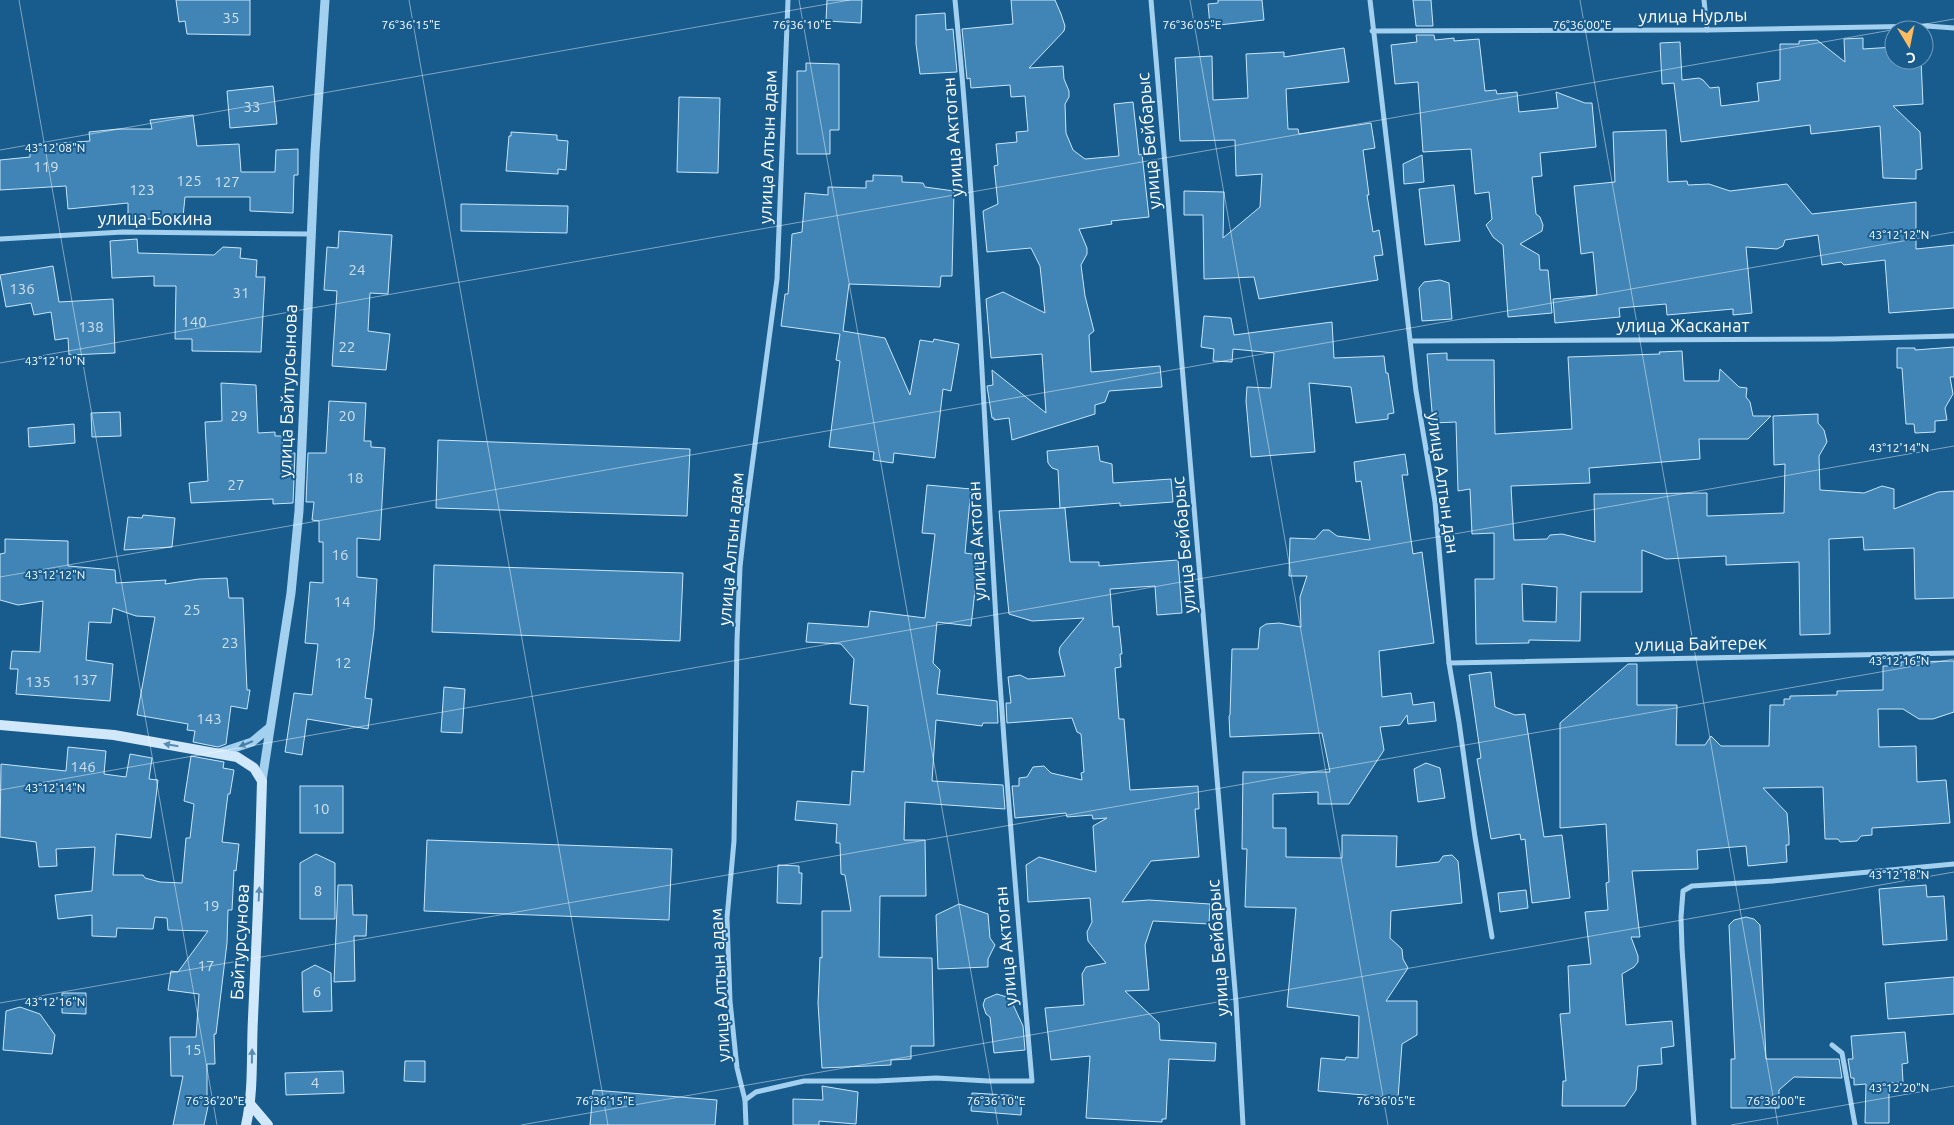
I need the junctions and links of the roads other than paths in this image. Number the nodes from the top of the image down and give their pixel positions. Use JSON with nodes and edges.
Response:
{"nodes":[{"id":1,"x":324,"y":0,"type":"edge"},
{"id":2,"x":788,"y":0,"type":"edge"},
{"id":3,"x":954,"y":0,"type":"edge"},
{"id":4,"x":1151,"y":0,"type":"edge"},
{"id":5,"x":1370,"y":0,"type":"edge"},
{"id":6,"x":1704,"y":0,"type":"edge"},
{"id":7,"x":1954,"y":28,"type":"edge"},
{"id":8,"x":1708,"y":30,"type":"junction"},
{"id":9,"x":1372,"y":31,"type":"junction"},
{"id":10,"x":311,"y":234,"type":"junction"},
{"id":11,"x":0,"y":239,"type":"edge"},
{"id":12,"x":1954,"y":336,"type":"edge"},
{"id":13,"x":1412,"y":341,"type":"junction"},
{"id":14,"x":1954,"y":653,"type":"edge"},
{"id":15,"x":1449,"y":662,"type":"junction"},
{"id":16,"x":0,"y":725,"type":"edge"},
{"id":17,"x":270,"y":728,"type":"junction"},
{"id":18,"x":219,"y":753,"type":"junction"},
{"id":19,"x":262,"y":781,"type":"junction"},
{"id":20,"x":1954,"y":864,"type":"edge"},
{"id":21,"x":1492,"y":937,"type":"dead end"},
{"id":22,"x":1832,"y":1045,"type":"dead end"},
{"id":23,"x":745,"y":1100,"type":"junction"},
{"id":24,"x":251,"y":1105,"type":"junction"},
{"id":25,"x":246,"y":1125,"type":"edge"},
{"id":26,"x":268,"y":1125,"type":"edge"},
{"id":27,"x":746,"y":1125,"type":"edge"},
{"id":28,"x":1242,"y":1125,"type":"edge"},
{"id":29,"x":1694,"y":1125,"type":"edge"},
{"id":30,"x":1854,"y":1125,"type":"edge"}],
"edges":[{"from":1,"to":10,"type":"street","name":"улица Байтурсынова"},
{"from":2,"to":23,"type":"street","name":"улица Алтын адам"},
{"from":3,"to":23,"type":"street","name":"улица Актоган"},
{"from":4,"to":28,"type":"street","name":"улица Бейбарыс"},
{"from":5,"to":9,"type":"street","name":"улица Алтын дан"},
{"from":6,"to":8,"type":"street"},
{"from":7,"to":8,"type":"street","name":"улица Нурлы"},
{"from":8,"to":9,"type":"street","name":"улица Нурлы"},
{"from":9,"to":13,"type":"street","name":"улица Алтын дан"},
{"from":10,"to":11,"type":"street","name":"улица Бокина"},
{"from":10,"to":17,"type":"street","name":"улица Байтурсынова"},
{"from":12,"to":13,"type":"street","name":"улица Жасканат"},
{"from":13,"to":15,"type":"street","name":"улица Алтын дан"},
{"from":14,"to":15,"type":"street","name":"улица Байтерек"},
{"from":15,"to":21,"type":"street","name":"улица Алтын дан"},
{"from":18,"to":16,"type":"main road","one_way":true},
{"from":17,"to":18,"type":"street","one_way":true},
{"from":17,"to":19,"type":"street","name":"улица Байтурсынова"},
{"from":18,"to":19,"type":"main road"},
{"from":24,"to":19,"type":"main road","name":"Байтурсунова","one_way":true},
{"from":20,"to":29,"type":"street"},
{"from":22,"to":30,"type":"street"},
{"from":23,"to":27,"type":"street","name":"улица Алтын адам"},
{"from":24,"to":25,"type":"main road","name":"Байтурсунова"},
{"from":24,"to":26,"type":"main road"}]}
